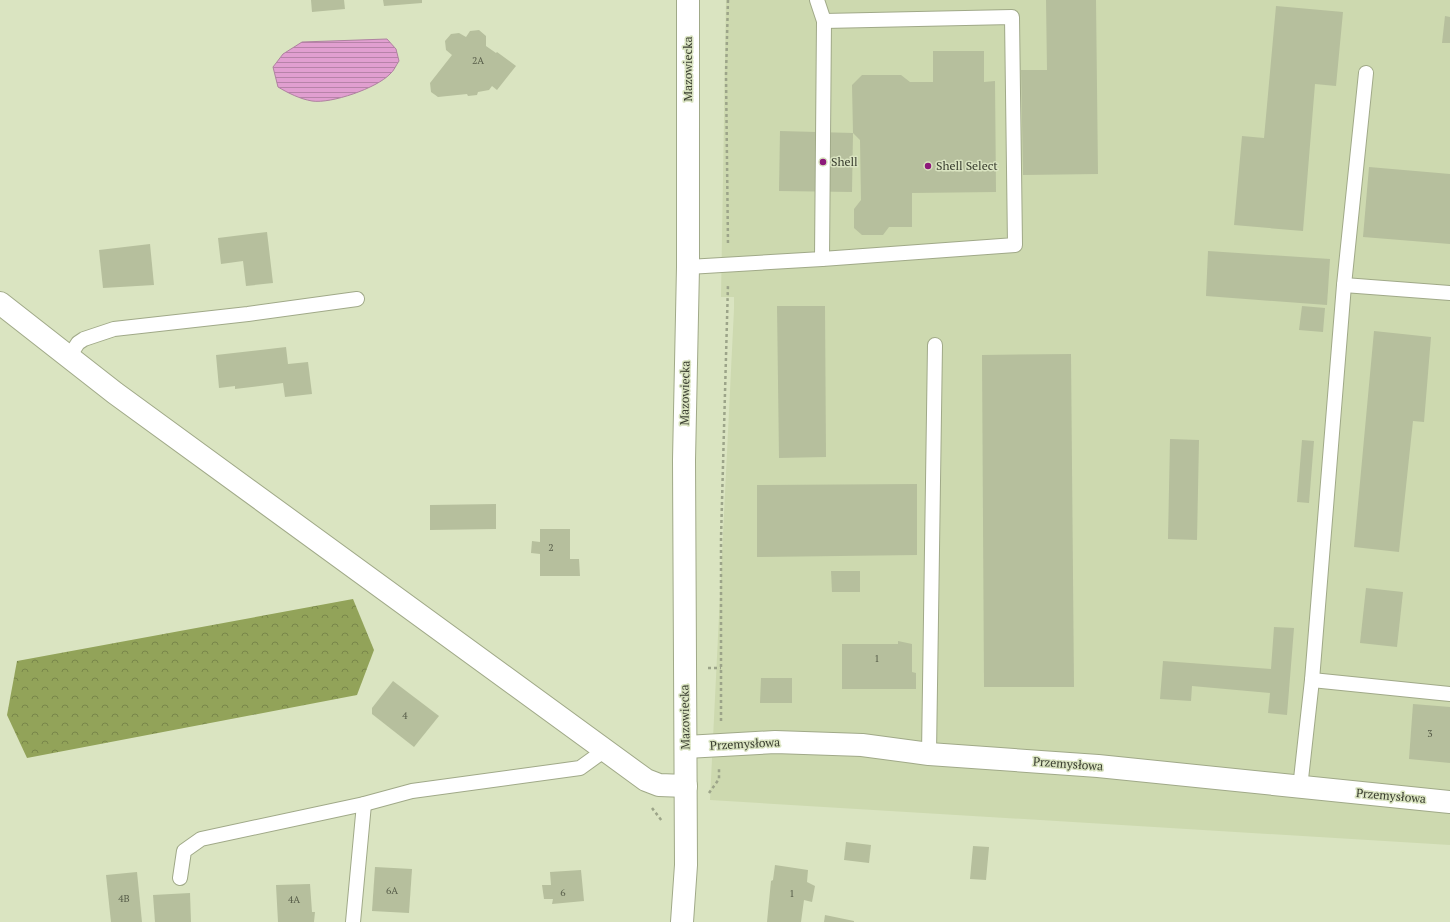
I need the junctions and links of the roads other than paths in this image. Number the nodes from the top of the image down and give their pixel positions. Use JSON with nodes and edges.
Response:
{"nodes":[{"id":1,"x":688,"y":0,"type":"edge"},
{"id":2,"x":817,"y":0,"type":"edge"},
{"id":3,"x":824,"y":21,"type":"junction"},
{"id":4,"x":1366,"y":73,"type":"dead end"},
{"id":5,"x":822,"y":259,"type":"junction"},
{"id":6,"x":688,"y":267,"type":"junction"},
{"id":7,"x":1344,"y":285,"type":"junction"},
{"id":8,"x":1450,"y":293,"type":"edge"},
{"id":9,"x":357,"y":299,"type":"dead end"},
{"id":10,"x":0,"y":303,"type":"edge"},
{"id":11,"x":935,"y":345,"type":"dead end"},
{"id":12,"x":69,"y":357,"type":"junction"},
{"id":13,"x":1312,"y":680,"type":"junction"},
{"id":14,"x":1450,"y":694,"type":"edge"},
{"id":15,"x":686,"y":747,"type":"junction"},
{"id":16,"x":605,"y":750,"type":"junction"},
{"id":17,"x":929,"y":754,"type":"junction"},
{"id":18,"x":686,"y":786,"type":"junction"},
{"id":19,"x":1300,"y":788,"type":"junction"},
{"id":20,"x":1450,"y":802,"type":"edge"},
{"id":21,"x":364,"y":804,"type":"junction"},
{"id":22,"x":180,"y":878,"type":"dead end"},
{"id":23,"x":353,"y":922,"type":"edge"},
{"id":24,"x":682,"y":922,"type":"edge"}],
"edges":[{"from":1,"to":6,"type":"street","name":"Mazowiecka"},
{"from":2,"to":3,"type":"lane"},
{"from":3,"to":5,"type":"lane"},
{"from":3,"to":5,"type":"lane"},
{"from":4,"to":7,"type":"lane"},
{"from":5,"to":6,"type":"lane"},
{"from":6,"to":15,"type":"street","name":"Mazowiecka"},
{"from":7,"to":8,"type":"lane"},
{"from":7,"to":13,"type":"lane"},
{"from":9,"to":12,"type":"lane"},
{"from":10,"to":12,"type":"street"},
{"from":11,"to":17,"type":"lane"},
{"from":12,"to":16,"type":"street"},
{"from":13,"to":14,"type":"lane"},
{"from":13,"to":19,"type":"lane"},
{"from":15,"to":17,"type":"street","name":"Przemysłowa"},
{"from":15,"to":18,"type":"street","name":"Mazowiecka"},
{"from":16,"to":18,"type":"street"},
{"from":16,"to":21,"type":"lane"},
{"from":17,"to":19,"type":"street","name":"Przemysłowa"},
{"from":18,"to":24,"type":"street","name":"Mazowiecka"},
{"from":19,"to":20,"type":"street","name":"Przemysłowa"},
{"from":21,"to":22,"type":"lane"},
{"from":21,"to":23,"type":"lane"}]}
